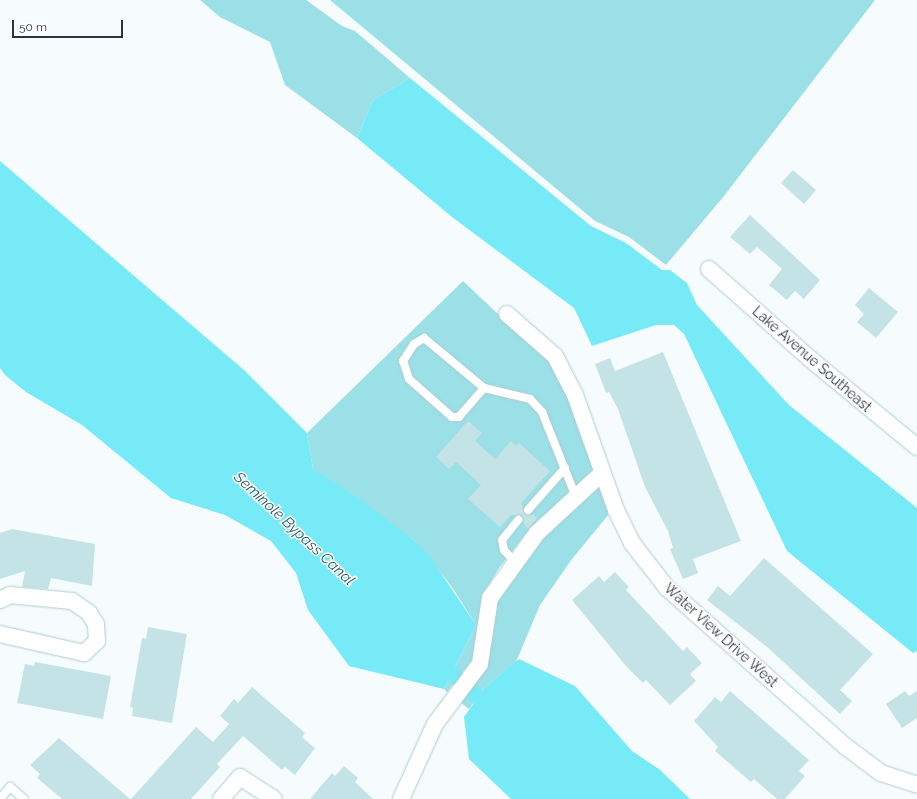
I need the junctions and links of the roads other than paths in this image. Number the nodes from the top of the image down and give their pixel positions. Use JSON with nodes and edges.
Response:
{"nodes":[{"id":1,"x":709,"y":269,"type":"dead end"},
{"id":2,"x":508,"y":314,"type":"dead end"},
{"id":3,"x":484,"y":388,"type":"junction"},
{"id":4,"x":917,"y":447,"type":"edge"},
{"id":5,"x":565,"y":468,"type":"junction"},
{"id":6,"x":602,"y":473,"type":"junction"},
{"id":7,"x":576,"y":497,"type":"junction"},
{"id":8,"x":528,"y":510,"type":"dead end"},
{"id":9,"x":518,"y":520,"type":"dead end"},
{"id":10,"x":515,"y":562,"type":"junction"},
{"id":11,"x":0,"y":600,"type":"edge"},
{"id":12,"x":0,"y":634,"type":"edge"},
{"id":13,"x":917,"y":785,"type":"edge"},
{"id":14,"x":0,"y":799,"type":"edge"},
{"id":15,"x":24,"y":799,"type":"edge"},
{"id":16,"x":220,"y":799,"type":"edge"},
{"id":17,"x":274,"y":799,"type":"edge"},
{"id":18,"x":401,"y":799,"type":"edge"}],
"edges":[{"from":1,"to":4,"type":"street","name":"Lake Avenue Southeast"},
{"from":2,"to":6,"type":"street","name":"Water View Drive West"},
{"from":3,"to":3,"type":"lane"},
{"from":3,"to":5,"type":"lane"},
{"from":5,"to":7,"type":"lane"},
{"from":5,"to":8,"type":"lane"},
{"from":6,"to":7,"type":"street"},
{"from":6,"to":13,"type":"street","name":"Water View Drive West"},
{"from":7,"to":10,"type":"street"},
{"from":9,"to":10,"type":"lane"},
{"from":10,"to":18,"type":"street"},
{"from":11,"to":12,"type":"street"},
{"from":14,"to":15,"type":"lane"},
{"from":16,"to":17,"type":"street"}]}
